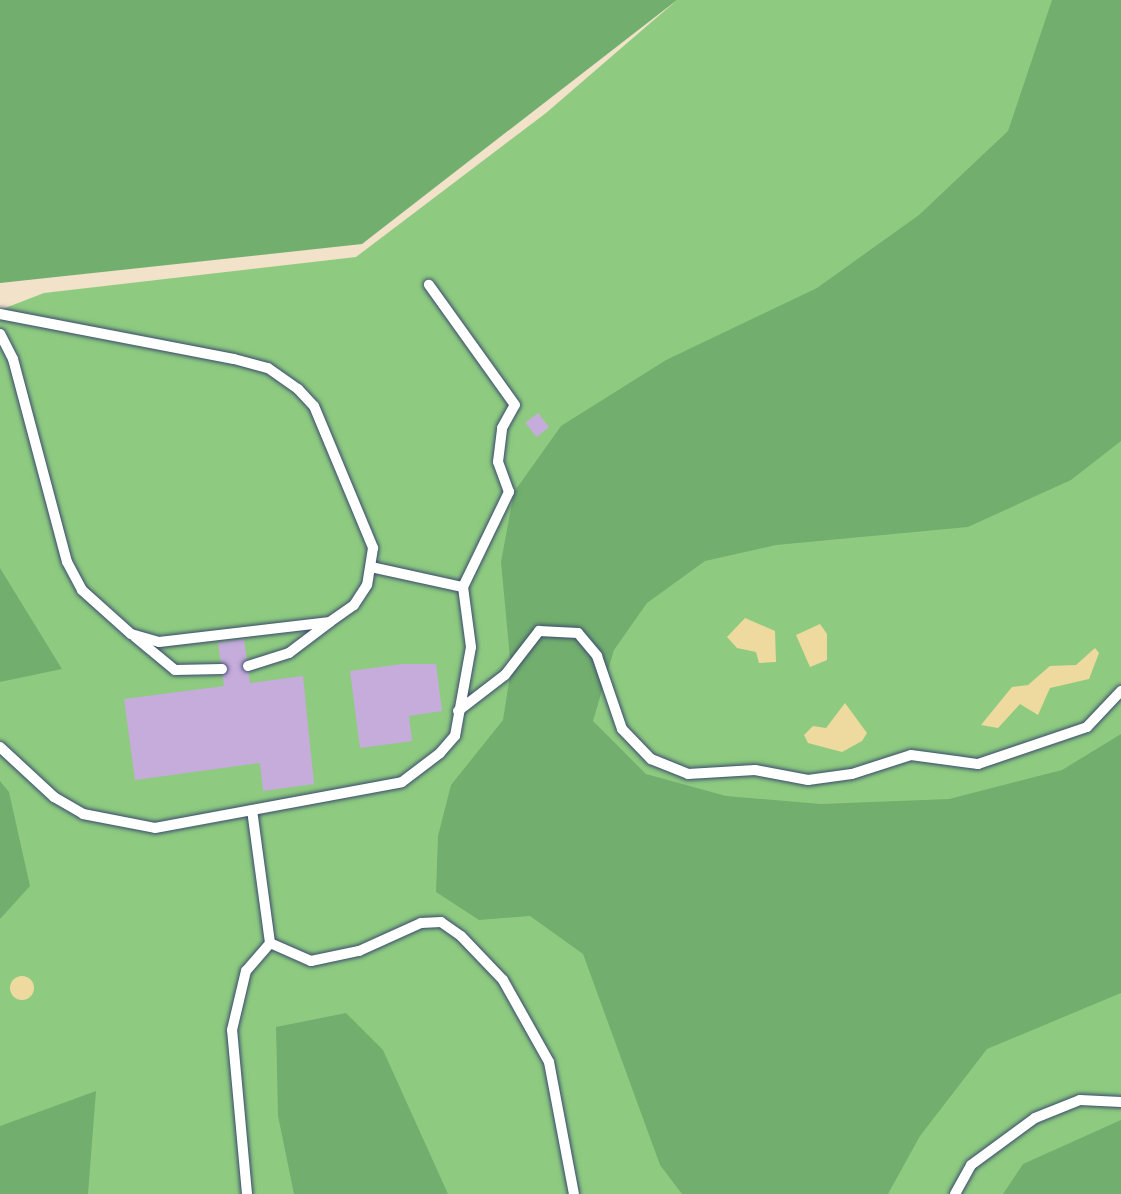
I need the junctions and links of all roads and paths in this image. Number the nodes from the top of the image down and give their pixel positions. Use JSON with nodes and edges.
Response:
{"nodes":[{"id":1,"x":430,"y":285,"type":"dead end"},
{"id":2,"x":0,"y":314,"type":"edge"},
{"id":3,"x":0,"y":334,"type":"edge"},
{"id":4,"x":371,"y":568,"type":"junction"},
{"id":5,"x":463,"y":587,"type":"junction"},
{"id":6,"x":330,"y":622,"type":"junction"},
{"id":7,"x":131,"y":634,"type":"junction"},
{"id":8,"x":248,"y":666,"type":"dead end"},
{"id":9,"x":222,"y":669,"type":"dead end"},
{"id":10,"x":1121,"y":690,"type":"edge"},
{"id":11,"x":458,"y":712,"type":"junction"},
{"id":12,"x":0,"y":747,"type":"edge"},
{"id":13,"x":252,"y":810,"type":"junction"},
{"id":14,"x":270,"y":943,"type":"junction"},
{"id":15,"x":1121,"y":1102,"type":"edge"},
{"id":16,"x":246,"y":1194,"type":"edge"},
{"id":17,"x":574,"y":1194,"type":"edge"},
{"id":18,"x":955,"y":1194,"type":"edge"}],
"edges":[{"from":1,"to":5,"type":"lane"},
{"from":2,"to":4,"type":"lane"},
{"from":3,"to":7,"type":"lane"},
{"from":4,"to":5,"type":"lane"},
{"from":4,"to":6,"type":"lane"},
{"from":5,"to":11,"type":"lane"},
{"from":6,"to":7,"type":"lane"},
{"from":6,"to":8,"type":"lane"},
{"from":7,"to":9,"type":"lane"},
{"from":10,"to":11,"type":"lane"},
{"from":11,"to":13,"type":"lane"},
{"from":12,"to":13,"type":"lane"},
{"from":13,"to":14,"type":"lane"},
{"from":14,"to":16,"type":"lane"},
{"from":14,"to":17,"type":"lane"},
{"from":15,"to":18,"type":"lane"}]}
